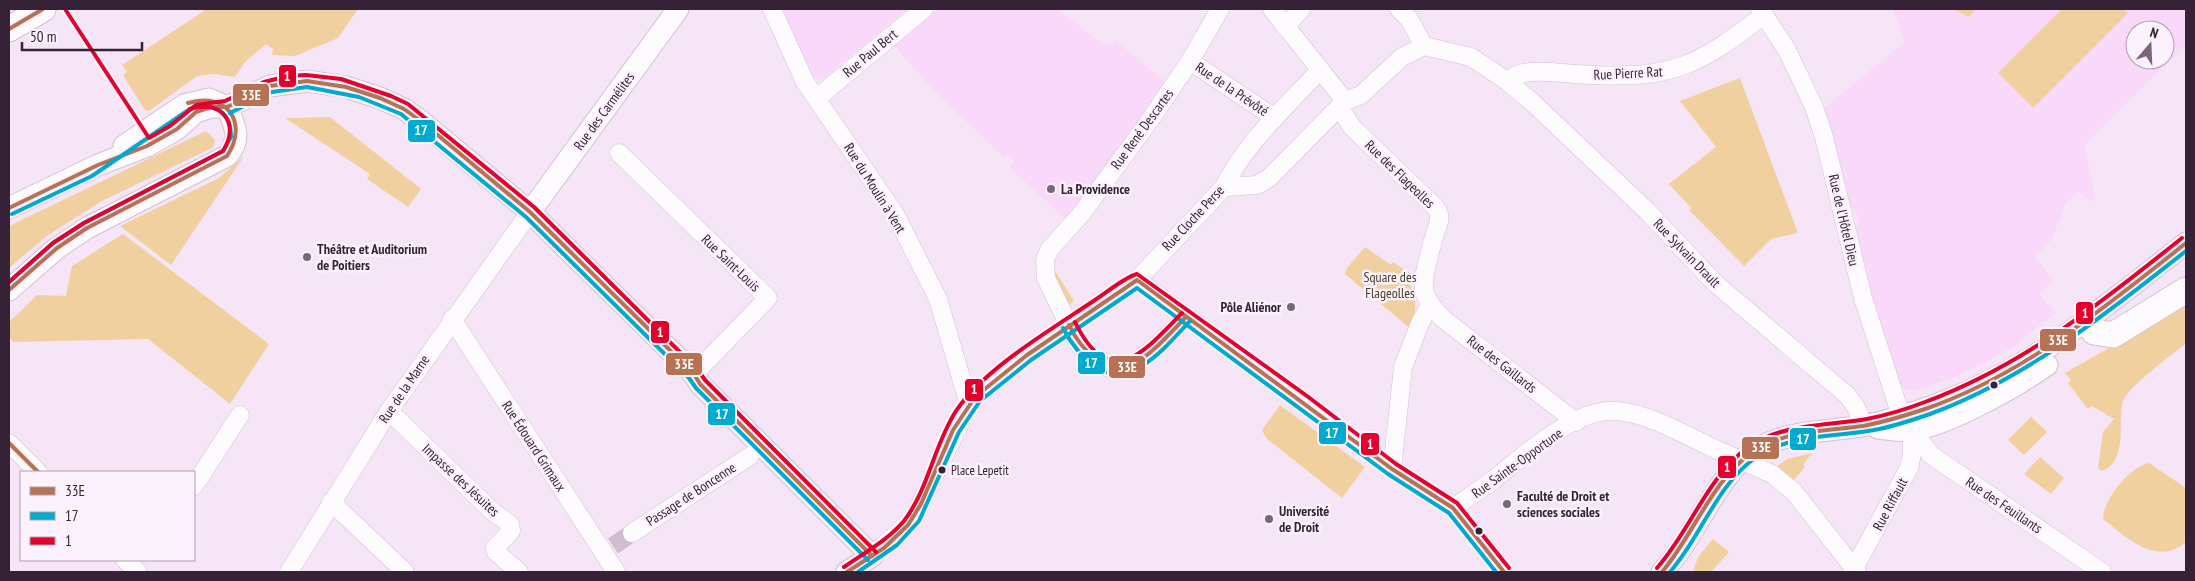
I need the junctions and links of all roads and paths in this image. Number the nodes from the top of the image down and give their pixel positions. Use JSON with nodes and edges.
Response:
{"nodes":[{"id":1,"x":15,"y":9,"type":"edge"},
{"id":2,"x":43,"y":9,"type":"edge"},
{"id":3,"x":678,"y":9,"type":"edge"},
{"id":4,"x":772,"y":9,"type":"edge"},
{"id":5,"x":924,"y":9,"type":"edge"},
{"id":6,"x":1220,"y":9,"type":"edge"},
{"id":7,"x":1272,"y":9,"type":"edge"},
{"id":8,"x":1301,"y":9,"type":"edge"},
{"id":9,"x":1399,"y":9,"type":"edge"},
{"id":10,"x":1762,"y":12,"type":"edge"},
{"id":11,"x":9,"y":13,"type":"edge"},
{"id":12,"x":1285,"y":27,"type":"junction"},
{"id":13,"x":9,"y":29,"type":"edge"},
{"id":14,"x":1424,"y":46,"type":"junction"},
{"id":15,"x":1190,"y":61,"type":"junction"},
{"id":16,"x":1320,"y":70,"type":"junction"},
{"id":17,"x":1507,"y":81,"type":"junction"},
{"id":18,"x":817,"y":98,"type":"junction"},
{"id":19,"x":1342,"y":104,"type":"junction"},
{"id":20,"x":227,"y":107,"type":"junction"},
{"id":21,"x":1275,"y":118,"type":"junction"},
{"id":22,"x":619,"y":153,"type":"dead end"},
{"id":23,"x":1224,"y":187,"type":"junction"},
{"id":24,"x":9,"y":208,"type":"edge"},
{"id":25,"x":530,"y":212,"type":"junction"},
{"id":26,"x":2186,"y":243,"type":"edge"},
{"id":27,"x":2186,"y":260,"type":"edge"},
{"id":28,"x":1137,"y":280,"type":"junction"},
{"id":29,"x":9,"y":290,"type":"edge"},
{"id":30,"x":2186,"y":290,"type":"edge"},
{"id":31,"x":1430,"y":304,"type":"junction"},
{"id":32,"x":1186,"y":316,"type":"junction"},
{"id":33,"x":452,"y":319,"type":"junction"},
{"id":34,"x":1069,"y":325,"type":"junction"},
{"id":35,"x":2094,"y":332,"type":"junction"},
{"id":36,"x":694,"y":374,"type":"junction"},
{"id":37,"x":969,"y":405,"type":"junction"},
{"id":38,"x":389,"y":411,"type":"junction"},
{"id":39,"x":240,"y":415,"type":"dead end"},
{"id":40,"x":1576,"y":422,"type":"junction"},
{"id":41,"x":1906,"y":423,"type":"junction"},
{"id":42,"x":1863,"y":426,"type":"junction"},
{"id":43,"x":9,"y":443,"type":"edge"},
{"id":44,"x":750,"y":456,"type":"dead end"},
{"id":45,"x":1392,"y":469,"type":"junction"},
{"id":46,"x":37,"y":471,"type":"edge"},
{"id":47,"x":195,"y":484,"type":"edge"},
{"id":48,"x":331,"y":502,"type":"junction"},
{"id":49,"x":1453,"y":508,"type":"junction"},
{"id":50,"x":632,"y":533,"type":"tunnel mouth"},
{"id":51,"x":872,"y":556,"type":"junction"},
{"id":52,"x":126,"y":561,"type":"edge"},
{"id":53,"x":144,"y":561,"type":"edge"},
{"id":54,"x":137,"y":572,"type":"edge"},
{"id":55,"x":289,"y":572,"type":"edge"},
{"id":56,"x":405,"y":572,"type":"edge"},
{"id":57,"x":519,"y":572,"type":"edge"},
{"id":58,"x":616,"y":572,"type":"edge"},
{"id":59,"x":848,"y":572,"type":"edge"},
{"id":60,"x":1504,"y":572,"type":"edge"},
{"id":61,"x":1662,"y":572,"type":"edge"},
{"id":62,"x":1854,"y":572,"type":"edge"},
{"id":63,"x":2102,"y":572,"type":"edge"}],
"edges":[{"from":1,"to":11,"type":"main road"},
{"from":2,"to":13,"type":"main road"},
{"from":3,"to":25,"type":"street","name":"Rue des Carmélites"},
{"from":4,"to":18,"type":"street","name":"Rue du Moulin à Vent"},
{"from":5,"to":18,"type":"street","name":"Rue Paul Bert"},
{"from":6,"to":15,"type":"street","name":"Rue René Descartes"},
{"from":7,"to":12,"type":"street"},
{"from":8,"to":12,"type":"street"},
{"from":9,"to":14,"type":"street"},
{"from":10,"to":17,"type":"street","name":"Rue Pierre Rat"},
{"from":10,"to":41,"type":"street","name":"Rue de l'Hôtel Dieu"},
{"from":12,"to":16,"type":"street"},
{"from":14,"to":17,"type":"street","name":"Rue Sylvain Drault"},
{"from":14,"to":19,"type":"street"},
{"from":15,"to":21,"type":"street","name":"Rue de la Prévôté"},
{"from":15,"to":34,"type":"street","name":"Rue René Descartes"},
{"from":16,"to":19,"type":"street"},
{"from":16,"to":21,"type":"street","name":"Rue Cloche Perse"},
{"from":17,"to":42,"type":"street","name":"Rue Sylvain Drault"},
{"from":18,"to":37,"type":"street","name":"Rue du Moulin à Vent"},
{"from":19,"to":23,"type":"street"},
{"from":19,"to":31,"type":"street","name":"Rue des Flageolles"},
{"from":20,"to":24,"type":"street"},
{"from":20,"to":25,"type":"street"},
{"from":20,"to":29,"type":"street"},
{"from":21,"to":23,"type":"street","name":"Rue Cloche Perse"},
{"from":22,"to":36,"type":"street","name":"Rue Saint-Louis"},
{"from":23,"to":28,"type":"street","name":"Rue Cloche Perse"},
{"from":25,"to":33,"type":"street","name":"Rue de la Marne"},
{"from":25,"to":36,"type":"street"},
{"from":26,"to":41,"type":"street"},
{"from":27,"to":35,"type":"street"},
{"from":28,"to":32,"type":"street"},
{"from":28,"to":34,"type":"street","name":"Rue Cloche Perse"},
{"from":30,"to":35,"type":"main road"},
{"from":31,"to":40,"type":"street","name":"Rue des Gaillards"},
{"from":31,"to":45,"type":"street"},
{"from":32,"to":34,"type":"street","name":"Rue René Descartes"},
{"from":32,"to":45,"type":"street"},
{"from":33,"to":38,"type":"street","name":"Rue de la Marne"},
{"from":33,"to":58,"type":"street","name":"Rue Édouard Grimaux"},
{"from":34,"to":37,"type":"street","name":"Rue Cloche Perse"},
{"from":35,"to":41,"type":"street"},
{"from":36,"to":51,"type":"street"},
{"from":37,"to":51,"type":"street","name":"Rue Cloche Perse"},
{"from":38,"to":48,"type":"street","name":"Rue de la Marne"},
{"from":38,"to":57,"type":"street","name":"Impasse des Jésuites"},
{"from":39,"to":47,"type":"street"},
{"from":40,"to":49,"type":"street","name":"Rue Sainte-Opportune"},
{"from":40,"to":62,"type":"street","name":"Rue Sainte-Opportune","bridge":true},
{"from":41,"to":42,"type":"street"},
{"from":41,"to":62,"type":"street","name":"Rue Riffault"},
{"from":41,"to":63,"type":"street","name":"Rue des Feuillants"},
{"from":42,"to":61,"type":"street"},
{"from":43,"to":46,"type":"street"},
{"from":44,"to":50,"type":"street","name":"Passage de Boncenne"},
{"from":45,"to":49,"type":"street"},
{"from":48,"to":55,"type":"street","name":"Rue de la Marne"},
{"from":48,"to":56,"type":"street"},
{"from":49,"to":60,"type":"street"},
{"from":51,"to":59,"type":"street"},
{"from":52,"to":54,"type":"street"},
{"from":53,"to":54,"type":"street"}]}
